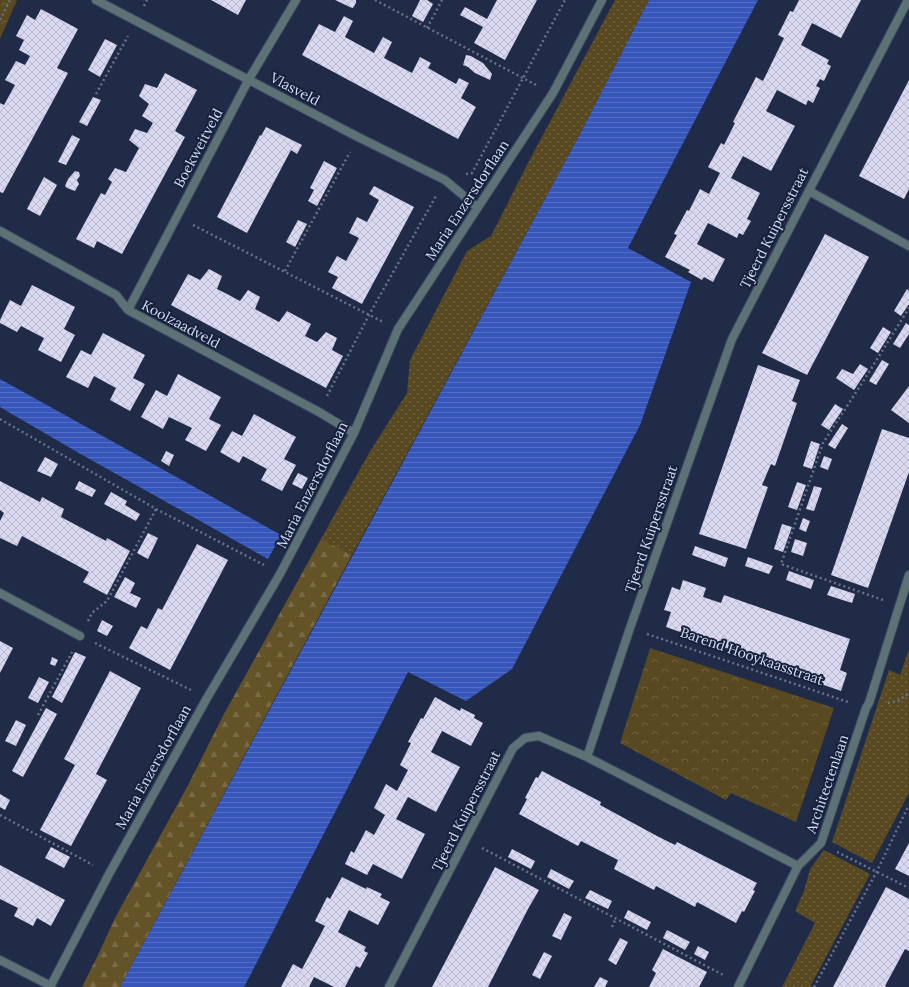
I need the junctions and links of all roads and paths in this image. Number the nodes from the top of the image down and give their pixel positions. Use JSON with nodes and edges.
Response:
{"nodes":[{"id":1,"x":10,"y":0,"type":"edge"},
{"id":2,"x":96,"y":0,"type":"edge"},
{"id":3,"x":147,"y":0,"type":"edge"},
{"id":4,"x":296,"y":0,"type":"edge"},
{"id":5,"x":375,"y":0,"type":"edge"},
{"id":6,"x":442,"y":0,"type":"edge"},
{"id":7,"x":565,"y":0,"type":"edge"},
{"id":8,"x":602,"y":0,"type":"edge"},
{"id":9,"x":908,"y":0,"type":"edge"},
{"id":10,"x":0,"y":20,"type":"edge"},
{"id":11,"x":136,"y":21,"type":"junction"},
{"id":12,"x":427,"y":28,"type":"junction"},
{"id":13,"x":522,"y":78,"type":"junction"},
{"id":14,"x":249,"y":79,"type":"junction"},
{"id":15,"x":553,"y":93,"type":"junction"},
{"id":16,"x":96,"y":94,"type":"dead end"},
{"id":17,"x":358,"y":137,"type":"junction"},
{"id":18,"x":445,"y":180,"type":"junction"},
{"id":19,"x":809,"y":191,"type":"junction"},
{"id":20,"x":478,"y":207,"type":"junction"},
{"id":21,"x":177,"y":217,"type":"junction"},
{"id":22,"x":0,"y":231,"type":"edge"},
{"id":23,"x":909,"y":246,"type":"edge"},
{"id":24,"x":285,"y":271,"type":"junction"},
{"id":25,"x":909,"y":308,"type":"edge"},
{"id":26,"x":128,"y":310,"type":"junction"},
{"id":27,"x":369,"y":315,"type":"junction"},
{"id":28,"x":398,"y":329,"type":"junction"},
{"id":29,"x":319,"y":412,"type":"junction"},
{"id":30,"x":0,"y":418,"type":"edge"},
{"id":31,"x":354,"y":433,"type":"junction"},
{"id":32,"x":156,"y":509,"type":"junction"},
{"id":33,"x":280,"y":574,"type":"junction"},
{"id":34,"x":909,"y":575,"type":"edge"},
{"id":35,"x":0,"y":593,"type":"edge"},
{"id":36,"x":899,"y":606,"type":"junction"},
{"id":37,"x":630,"y":628,"type":"junction"},
{"id":38,"x":80,"y":636,"type":"junction"},
{"id":39,"x":206,"y":698,"type":"junction"},
{"id":40,"x":866,"y":708,"type":"junction"},
{"id":41,"x":38,"y":715,"type":"dead end"},
{"id":42,"x":587,"y":757,"type":"junction"},
{"id":43,"x":909,"y":805,"type":"edge"},
{"id":44,"x":0,"y":815,"type":"edge"},
{"id":45,"x":466,"y":839,"type":"junction"},
{"id":46,"x":820,"y":843,"type":"junction"},
{"id":47,"x":798,"y":866,"type":"junction"},
{"id":48,"x":877,"y":871,"type":"junction"},
{"id":49,"x":110,"y":874,"type":"junction"},
{"id":50,"x":909,"y":888,"type":"edge"},
{"id":51,"x":616,"y":918,"type":"junction"},
{"id":52,"x":612,"y":926,"type":"dead end"},
{"id":53,"x":0,"y":960,"type":"edge"},
{"id":54,"x":739,"y":985,"type":"edge"},
{"id":55,"x":50,"y":986,"type":"edge"},
{"id":56,"x":389,"y":987,"type":"edge"},
{"id":57,"x":814,"y":987,"type":"edge"}],
"edges":[{"from":1,"to":10,"type":"path"},
{"from":2,"to":11,"type":"street","name":"Vlasveld"},
{"from":3,"to":11,"type":"path"},
{"from":4,"to":14,"type":"street","name":"Boekweitveld"},
{"from":5,"to":12,"type":"path"},
{"from":6,"to":12,"type":"path"},
{"from":7,"to":13,"type":"path"},
{"from":8,"to":15,"type":"street","name":"Maria Enzersdorflaan"},
{"from":9,"to":19,"type":"street","name":"Tjeerd Kuipersstraat"},
{"from":11,"to":14,"type":"street","name":"Vlasveld"},
{"from":11,"to":16,"type":"path"},
{"from":12,"to":13,"type":"path"},
{"from":13,"to":15,"type":"path"},
{"from":13,"to":18,"type":"path"},
{"from":14,"to":17,"type":"street","name":"Vlasveld"},
{"from":14,"to":21,"type":"street","name":"Boekweitveld"},
{"from":15,"to":20,"type":"street","name":"Maria Enzersdorflaan"},
{"from":17,"to":18,"type":"street","name":"Vlasveld"},
{"from":17,"to":24,"type":"path"},
{"from":18,"to":20,"type":"street","name":"Vlasveld"},
{"from":18,"to":27,"type":"path"},
{"from":19,"to":23,"type":"street"},
{"from":19,"to":37,"type":"street","name":"Tjeerd Kuipersstraat"},
{"from":20,"to":28,"type":"street","name":"Maria Enzersdorflaan"},
{"from":21,"to":24,"type":"path"},
{"from":21,"to":26,"type":"street","name":"Boekweitveld"},
{"from":22,"to":26,"type":"street","name":"Koolzaadveld"},
{"from":24,"to":27,"type":"path"},
{"from":25,"to":36,"type":"path"},
{"from":26,"to":29,"type":"street","name":"Koolzaadveld"},
{"from":27,"to":28,"type":"path"},
{"from":27,"to":29,"type":"path"},
{"from":28,"to":31,"type":"street","name":"Maria Enzersdorflaan"},
{"from":29,"to":31,"type":"street","name":"Koolzaadveld"},
{"from":30,"to":32,"type":"path"},
{"from":31,"to":33,"type":"street","name":"Maria Enzersdorflaan"},
{"from":32,"to":33,"type":"path"},
{"from":32,"to":38,"type":"path"},
{"from":33,"to":39,"type":"street","name":"Maria Enzersdorflaan"},
{"from":34,"to":36,"type":"street","name":"Architectenlaan"},
{"from":35,"to":38,"type":"street"},
{"from":36,"to":40,"type":"street","name":"Architectenlaan"},
{"from":37,"to":40,"type":"path","name":"Barend Hooykaasstraat"},
{"from":37,"to":42,"type":"street","name":"Tjeerd Kuipersstraat"},
{"from":38,"to":39,"type":"path"},
{"from":38,"to":41,"type":"path"},
{"from":39,"to":49,"type":"street","name":"Maria Enzersdorflaan"},
{"from":40,"to":46,"type":"street","name":"Architectenlaan"},
{"from":42,"to":45,"type":"street","name":"Tjeerd Kuipersstraat"},
{"from":42,"to":47,"type":"street"},
{"from":43,"to":48,"type":"path"},
{"from":44,"to":49,"type":"path"},
{"from":45,"to":51,"type":"path"},
{"from":45,"to":56,"type":"street","name":"Tjeerd Kuipersstraat"},
{"from":46,"to":47,"type":"street","name":"Architectenlaan"},
{"from":46,"to":48,"type":"path"},
{"from":47,"to":54,"type":"street","name":"Architectenlaan"},
{"from":48,"to":50,"type":"path"},
{"from":48,"to":57,"type":"path"},
{"from":49,"to":55,"type":"street","name":"Maria Enzersdorflaan"},
{"from":51,"to":52,"type":"path"},
{"from":51,"to":54,"type":"path"},
{"from":53,"to":55,"type":"street"}]}
